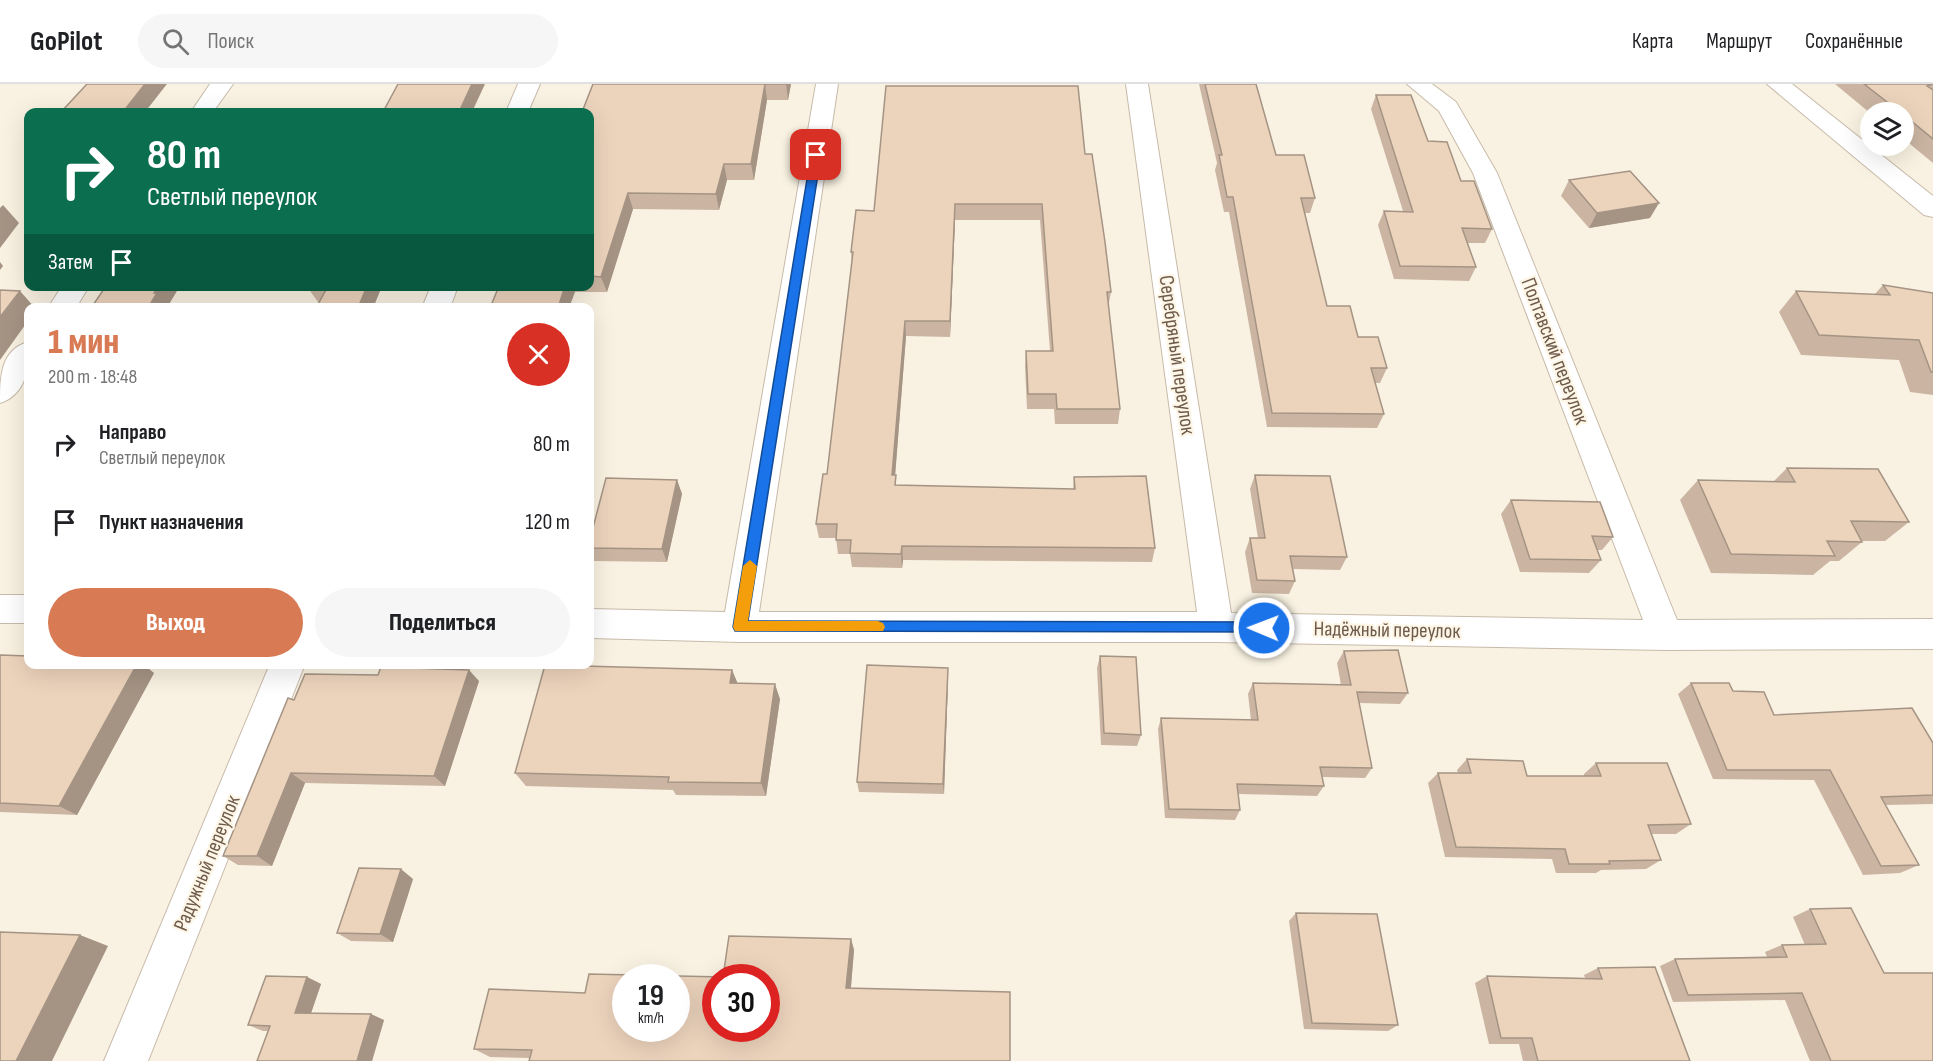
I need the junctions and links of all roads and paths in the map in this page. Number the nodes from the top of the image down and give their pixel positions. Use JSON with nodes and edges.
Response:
{"nodes":[{"id":1,"x":222,"y":84,"type":"edge"},
{"id":2,"x":529,"y":84,"type":"edge"},
{"id":3,"x":827,"y":84,"type":"edge"},
{"id":4,"x":1137,"y":84,"type":"edge"},
{"id":5,"x":1418,"y":84,"type":"edge"},
{"id":6,"x":1778,"y":84,"type":"edge"},
{"id":7,"x":205,"y":108,"type":"edge"},
{"id":8,"x":519,"y":108,"type":"edge"},
{"id":9,"x":1933,"y":209,"type":"edge"},
{"id":10,"x":24,"y":358,"type":"edge"},
{"id":11,"x":0,"y":392,"type":"edge"},
{"id":12,"x":0,"y":609,"type":"edge"},
{"id":13,"x":24,"y":609,"type":"edge"},
{"id":14,"x":594,"y":624,"type":"edge"},
{"id":15,"x":740,"y":627,"type":"junction"},
{"id":16,"x":1216,"y":627,"type":"junction"},
{"id":17,"x":1933,"y":634,"type":"edge"},
{"id":18,"x":1666,"y":635,"type":"junction"},
{"id":19,"x":286,"y":669,"type":"edge"},
{"id":20,"x":126,"y":1061,"type":"edge"}],
"edges":[{"from":1,"to":7,"type":"street"},
{"from":2,"to":8,"type":"street"},
{"from":3,"to":15,"type":"street"},
{"from":4,"to":16,"type":"street","name":"Серебряный переулок"},
{"from":5,"to":18,"type":"street","name":"Полтавский переулок"},
{"from":6,"to":9,"type":"street"},
{"from":10,"to":11,"type":"street"},
{"from":12,"to":13,"type":"street"},
{"from":14,"to":15,"type":"street","name":"Надёжный переулок"},
{"from":15,"to":16,"type":"street","name":"Надёжный переулок"},
{"from":16,"to":18,"type":"street","name":"Надёжный переулок"},
{"from":17,"to":18,"type":"street","name":"Надёжный переулок"},
{"from":19,"to":20,"type":"street","name":"Радужный переулок"}]}
